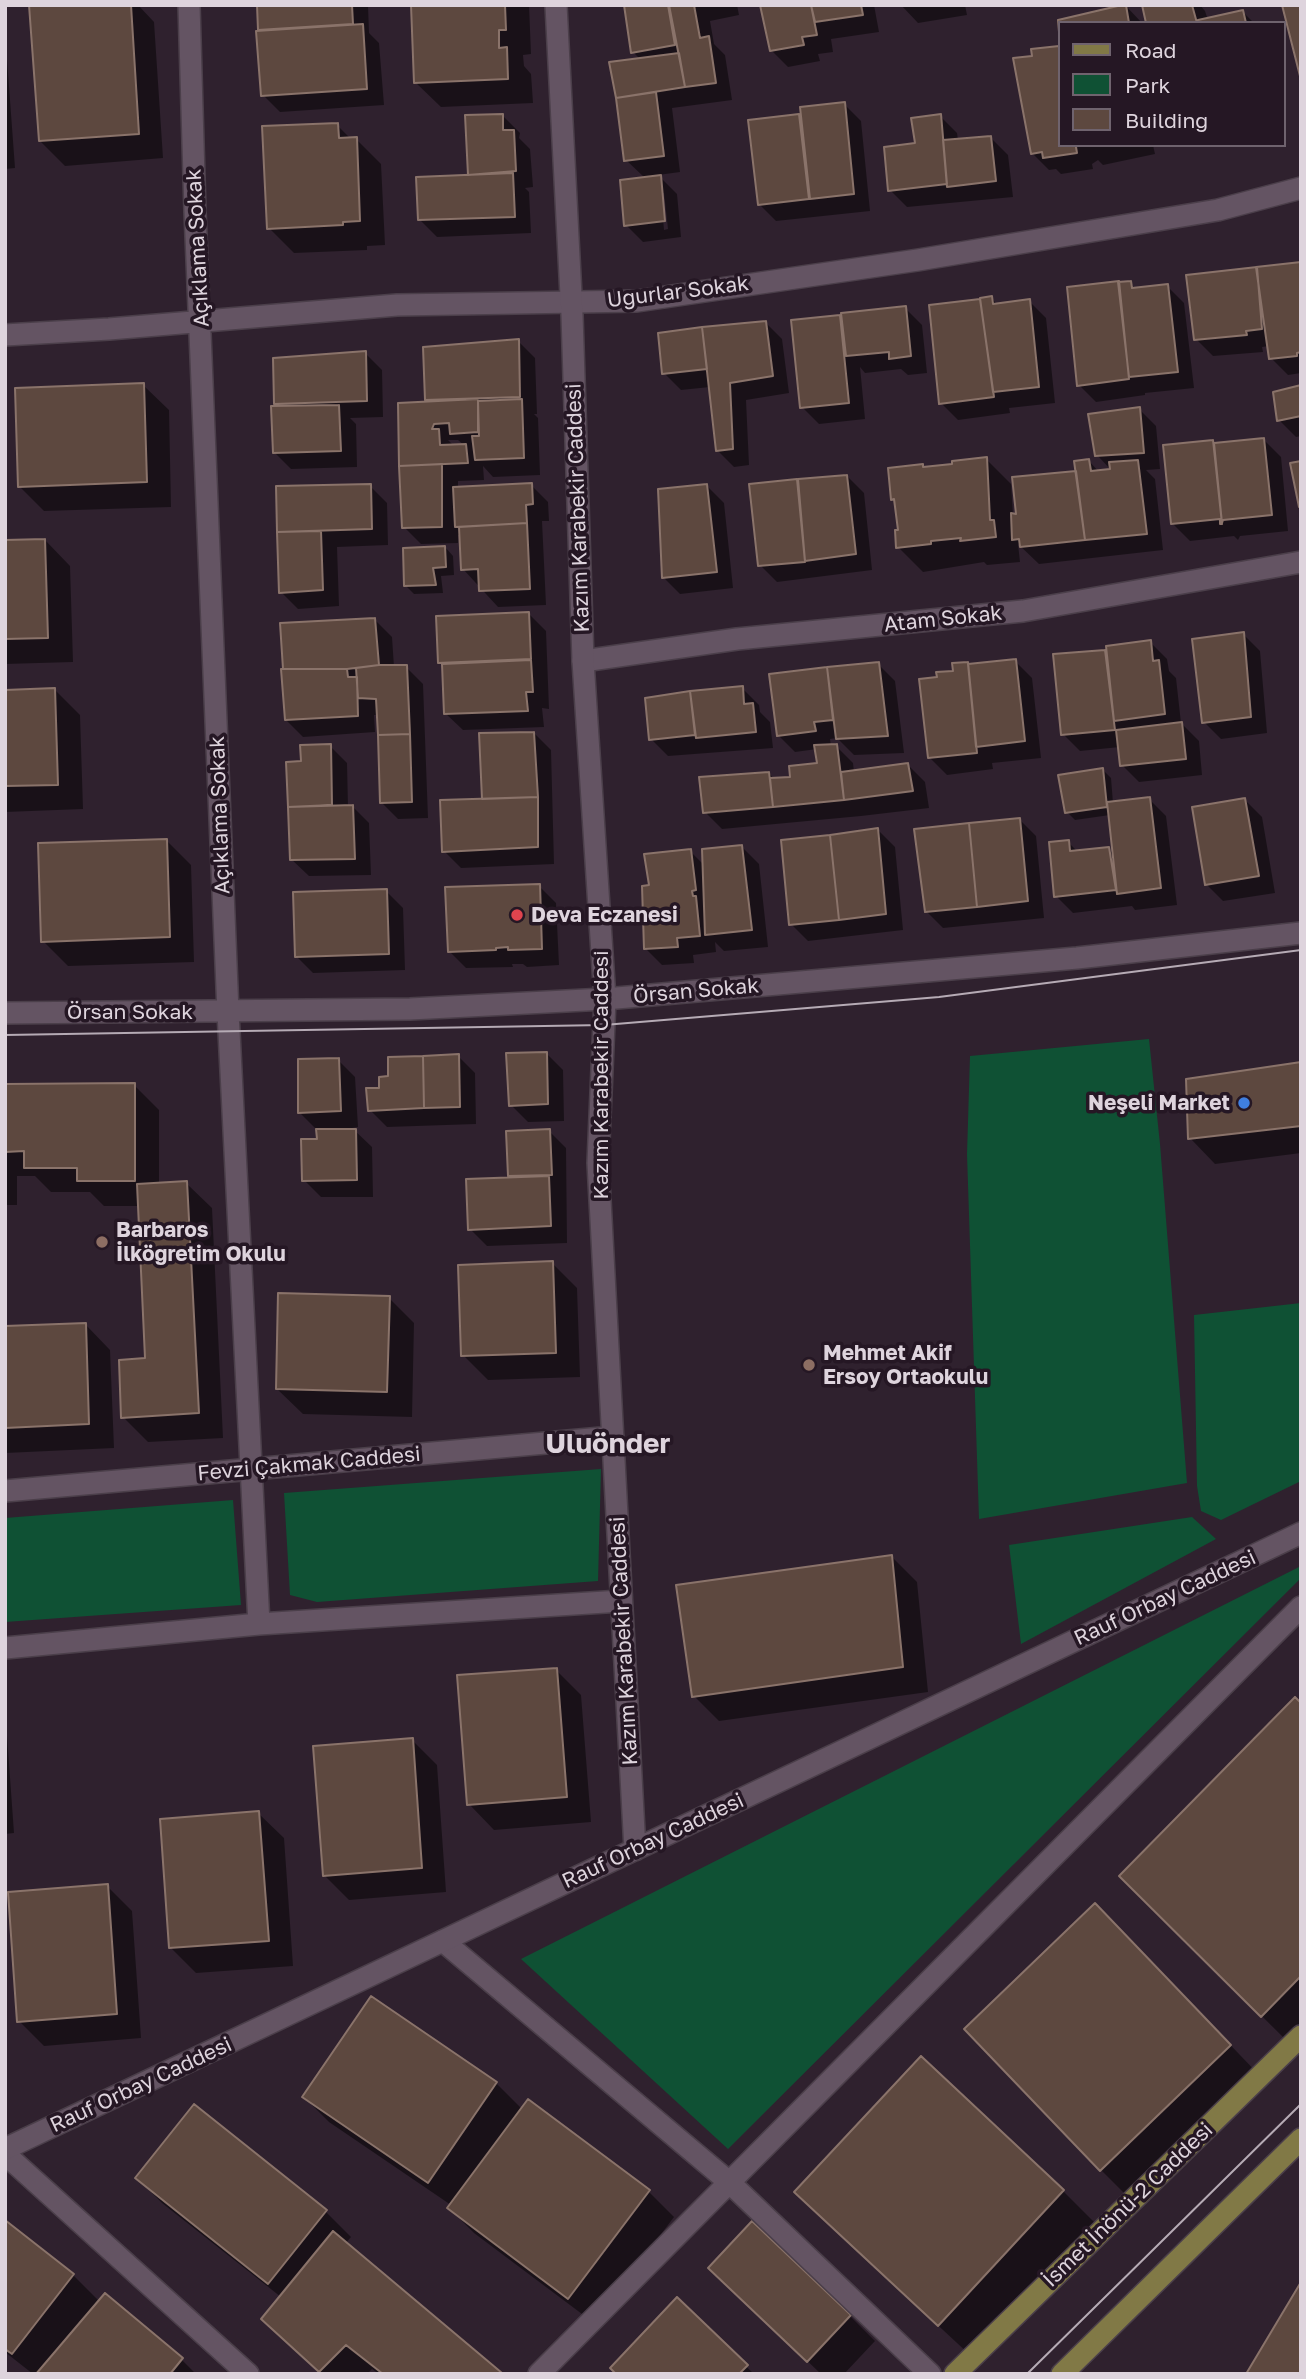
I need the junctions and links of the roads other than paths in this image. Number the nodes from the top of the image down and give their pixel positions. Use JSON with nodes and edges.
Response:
{"nodes":[{"id":1,"x":189,"y":5,"type":"edge"},
{"id":2,"x":556,"y":5,"type":"edge"},
{"id":3,"x":1301,"y":188,"type":"edge"},
{"id":4,"x":571,"y":302,"type":"junction"},
{"id":5,"x":201,"y":321,"type":"junction"},
{"id":6,"x":5,"y":335,"type":"edge"},
{"id":7,"x":1301,"y":562,"type":"edge"},
{"id":8,"x":583,"y":661,"type":"junction"},
{"id":9,"x":1301,"y":933,"type":"edge"},
{"id":10,"x":605,"y":999,"type":"junction"},
{"id":11,"x":228,"y":1012,"type":"junction"},
{"id":12,"x":5,"y":1013,"type":"edge"},
{"id":13,"x":613,"y":1437,"type":"junction"},
{"id":14,"x":253,"y":1469,"type":"junction"},
{"id":15,"x":5,"y":1491,"type":"edge"},
{"id":16,"x":1301,"y":1533,"type":"edge"},
{"id":17,"x":621,"y":1601,"type":"junction"},
{"id":18,"x":1301,"y":1607,"type":"edge"},
{"id":19,"x":260,"y":1624,"type":"junction"},
{"id":20,"x":5,"y":1648,"type":"edge"},
{"id":21,"x":635,"y":1850,"type":"junction"},
{"id":22,"x":443,"y":1941,"type":"junction"},
{"id":23,"x":1301,"y":2036,"type":"edge"},
{"id":24,"x":1301,"y":2139,"type":"edge"},
{"id":25,"x":5,"y":2152,"type":"edge"},
{"id":26,"x":729,"y":2182,"type":"junction"},
{"id":27,"x":248,"y":2374,"type":"edge"},
{"id":28,"x":540,"y":2374,"type":"edge"},
{"id":29,"x":930,"y":2374,"type":"edge"},
{"id":30,"x":955,"y":2374,"type":"edge"},
{"id":31,"x":1062,"y":2374,"type":"edge"}],
"edges":[{"from":1,"to":5,"type":"street","name":"Açıklama Sokak"},
{"from":2,"to":4,"type":"street","name":"Kazım Karabekir Caddesi"},
{"from":3,"to":4,"type":"street","name":"Uğurlar Sokak"},
{"from":4,"to":5,"type":"street","name":"Uğurlar Sokak"},
{"from":4,"to":8,"type":"street","name":"Kazım Karabekir Caddesi"},
{"from":5,"to":6,"type":"street","name":"Uğurlar Sokak"},
{"from":5,"to":11,"type":"street","name":"Açıklama Sokak"},
{"from":7,"to":8,"type":"street","name":"Atam Sokak"},
{"from":8,"to":10,"type":"street","name":"Kazım Karabekir Caddesi"},
{"from":9,"to":10,"type":"street","name":"Örsan Sokak"},
{"from":10,"to":11,"type":"street","name":"Örsan Sokak"},
{"from":10,"to":13,"type":"street","name":"Kazım Karabekir Caddesi"},
{"from":11,"to":12,"type":"street","name":"Örsan Sokak"},
{"from":11,"to":14,"type":"street","name":"Açıklama Sokak"},
{"from":13,"to":14,"type":"street","name":"Fevzi Çakmak Caddesi"},
{"from":13,"to":17,"type":"street","name":"Kazım Karabekir Caddesi"},
{"from":14,"to":15,"type":"street","name":"Fevzi Çakmak Caddesi"},
{"from":14,"to":19,"type":"street","name":"Açıklama Sokak"},
{"from":16,"to":21,"type":"street","name":"Rauf Orbay Caddesi"},
{"from":17,"to":19,"type":"street"},
{"from":17,"to":21,"type":"street","name":"Kazım Karabekir Caddesi"},
{"from":18,"to":26,"type":"street"},
{"from":19,"to":20,"type":"street"},
{"from":21,"to":22,"type":"street","name":"Rauf Orbay Caddesi"},
{"from":22,"to":25,"type":"street","name":"Rauf Orbay Caddesi"},
{"from":22,"to":26,"type":"street"},
{"from":23,"to":30,"type":"main road","name":"İsmet İnönü-2 Caddesi"},
{"from":24,"to":31,"type":"main road"},
{"from":25,"to":27,"type":"street"},
{"from":26,"to":28,"type":"street"},
{"from":26,"to":29,"type":"street"}]}
